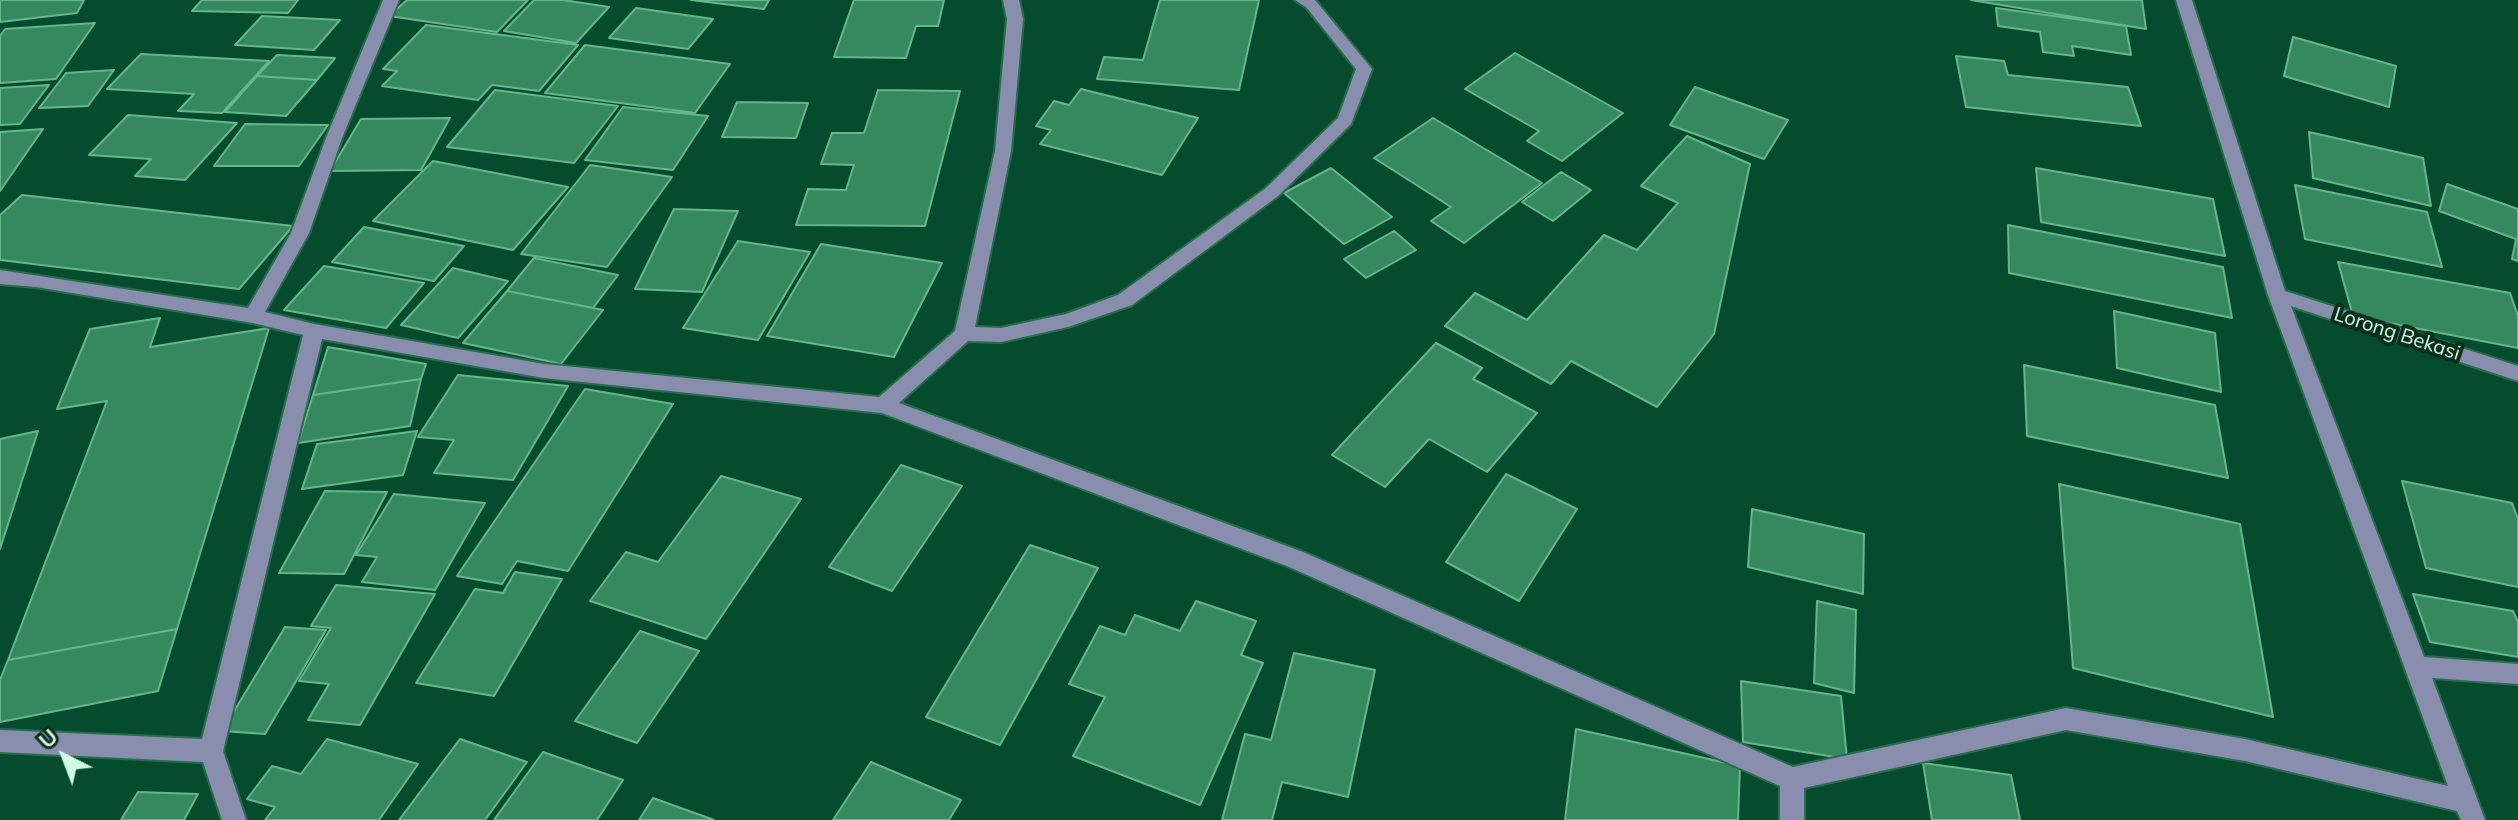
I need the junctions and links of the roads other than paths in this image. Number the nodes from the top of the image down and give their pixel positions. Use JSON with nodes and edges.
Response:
{"nodes":[{"id":1,"x":391,"y":0,"type":"edge"},
{"id":2,"x":1011,"y":0,"type":"edge"},
{"id":3,"x":1303,"y":0,"type":"edge"},
{"id":4,"x":2184,"y":0,"type":"edge"},
{"id":5,"x":0,"y":277,"type":"edge"},
{"id":6,"x":2277,"y":295,"type":"junction"},
{"id":7,"x":253,"y":316,"type":"junction"},
{"id":8,"x":314,"y":331,"type":"junction"},
{"id":9,"x":964,"y":334,"type":"junction"},
{"id":10,"x":2518,"y":374,"type":"edge"},
{"id":11,"x":883,"y":405,"type":"junction"},
{"id":12,"x":2417,"y":667,"type":"junction"},
{"id":13,"x":2518,"y":674,"type":"edge"},
{"id":14,"x":0,"y":741,"type":"edge"},
{"id":15,"x":211,"y":751,"type":"junction"},
{"id":16,"x":1792,"y":779,"type":"junction"},
{"id":17,"x":2468,"y":810,"type":"edge"},
{"id":18,"x":234,"y":820,"type":"edge"},
{"id":19,"x":1792,"y":820,"type":"edge"}],
"edges":[{"from":1,"to":7,"type":"street"},
{"from":2,"to":9,"type":"street"},
{"from":3,"to":9,"type":"street"},
{"from":4,"to":6,"type":"street"},
{"from":5,"to":7,"type":"street"},
{"from":6,"to":10,"type":"street","name":"Lorong Bekasi"},
{"from":6,"to":12,"type":"street"},
{"from":7,"to":8,"type":"street"},
{"from":8,"to":11,"type":"street"},
{"from":8,"to":15,"type":"street"},
{"from":9,"to":11,"type":"street"},
{"from":11,"to":16,"type":"street"},
{"from":12,"to":13,"type":"street"},
{"from":12,"to":17,"type":"street"},
{"from":14,"to":15,"type":"street"},
{"from":15,"to":18,"type":"street"},
{"from":16,"to":17,"type":"street"},
{"from":16,"to":19,"type":"street"}]}
